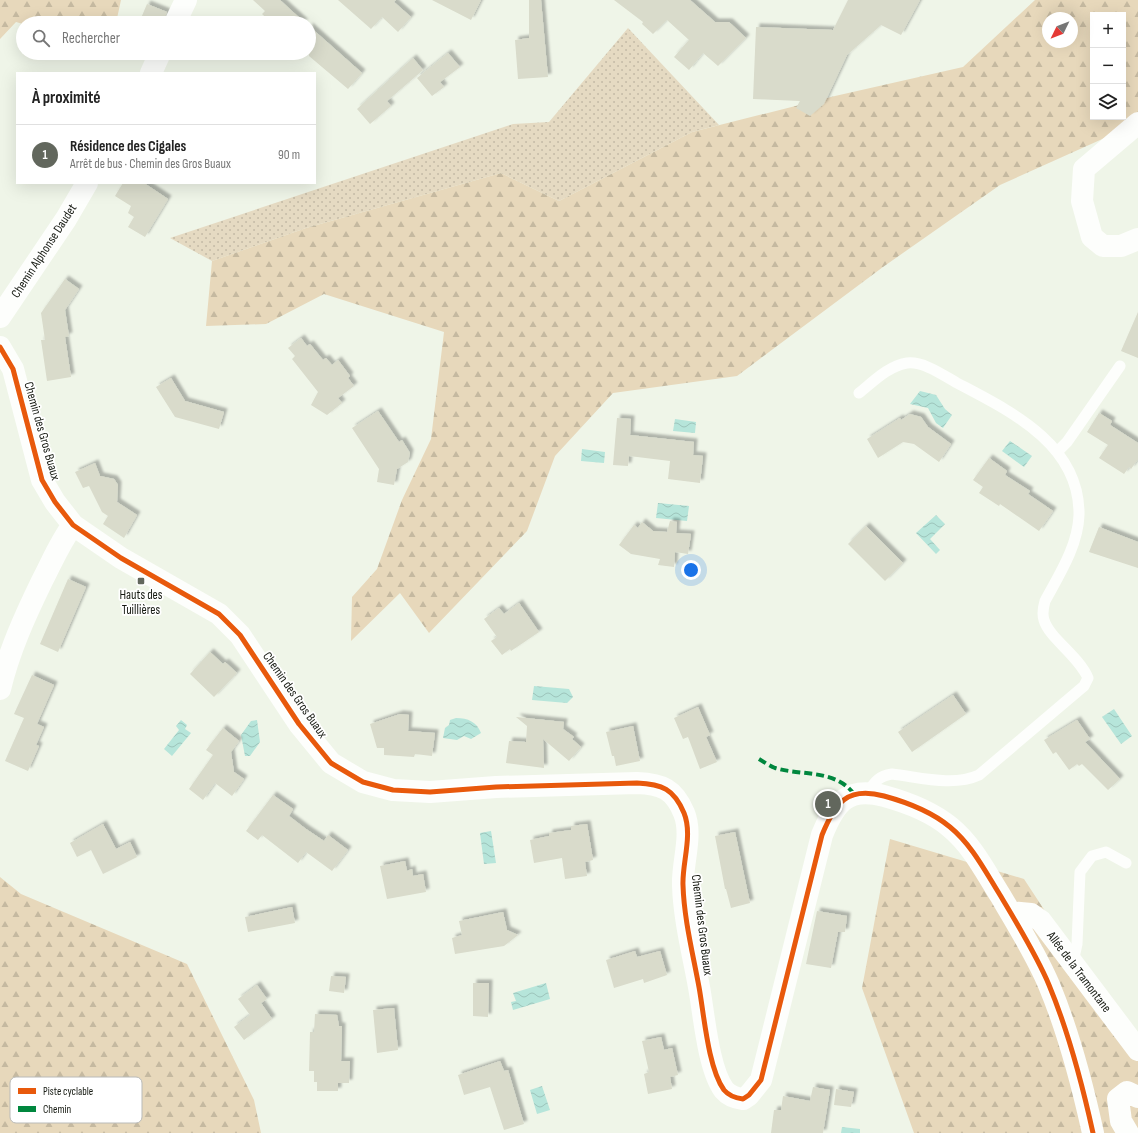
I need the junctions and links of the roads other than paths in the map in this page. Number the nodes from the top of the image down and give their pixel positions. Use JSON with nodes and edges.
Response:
{"nodes":[{"id":1,"x":186,"y":0,"type":"edge"},
{"id":2,"x":178,"y":16,"type":"edge"},
{"id":3,"x":157,"y":60,"type":"edge"},
{"id":4,"x":151,"y":72,"type":"edge"},
{"id":5,"x":1138,"y":123,"type":"edge"},
{"id":6,"x":86,"y":184,"type":"edge"},
{"id":7,"x":1138,"y":239,"type":"edge"},
{"id":8,"x":0,"y":317,"type":"edge"},
{"id":9,"x":0,"y":348,"type":"edge"},
{"id":10,"x":1120,"y":366,"type":"dead end"},
{"id":11,"x":859,"y":393,"type":"dead end"},
{"id":12,"x":1057,"y":452,"type":"junction"},
{"id":13,"x":73,"y":525,"type":"junction"},
{"id":14,"x":0,"y":689,"type":"edge"},
{"id":15,"x":868,"y":792,"type":"junction"},
{"id":16,"x":1126,"y":863,"type":"dead end"},
{"id":17,"x":1010,"y":912,"type":"junction"},
{"id":18,"x":1072,"y":965,"type":"junction"},
{"id":19,"x":1138,"y":1050,"type":"edge"},
{"id":20,"x":1138,"y":1097,"type":"edge"},
{"id":21,"x":1093,"y":1133,"type":"edge"},
{"id":22,"x":1128,"y":1133,"type":"edge"}],
"edges":[{"from":1,"to":2,"type":"street"},
{"from":3,"to":4,"type":"street"},
{"from":5,"to":7,"type":"street"},
{"from":6,"to":8,"type":"street","name":"Chemin Alphonse Daudet"},
{"from":9,"to":13,"type":"street","name":"Chemin des Gros Buaux"},
{"from":10,"to":12,"type":"lane"},
{"from":11,"to":12,"type":"lane"},
{"from":12,"to":15,"type":"lane"},
{"from":13,"to":14,"type":"street"},
{"from":13,"to":15,"type":"street","name":"Chemin des Gros Buaux"},
{"from":15,"to":17,"type":"street","name":"Chemin des Gros Buaux"},
{"from":16,"to":18,"type":"lane"},
{"from":17,"to":18,"type":"street","name":"Allée de la Tramontane"},
{"from":17,"to":21,"type":"street","name":"Chemin des Gros Buaux"},
{"from":18,"to":19,"type":"street","name":"Allée de la Tramontane"},
{"from":20,"to":22,"type":"street"}]}
